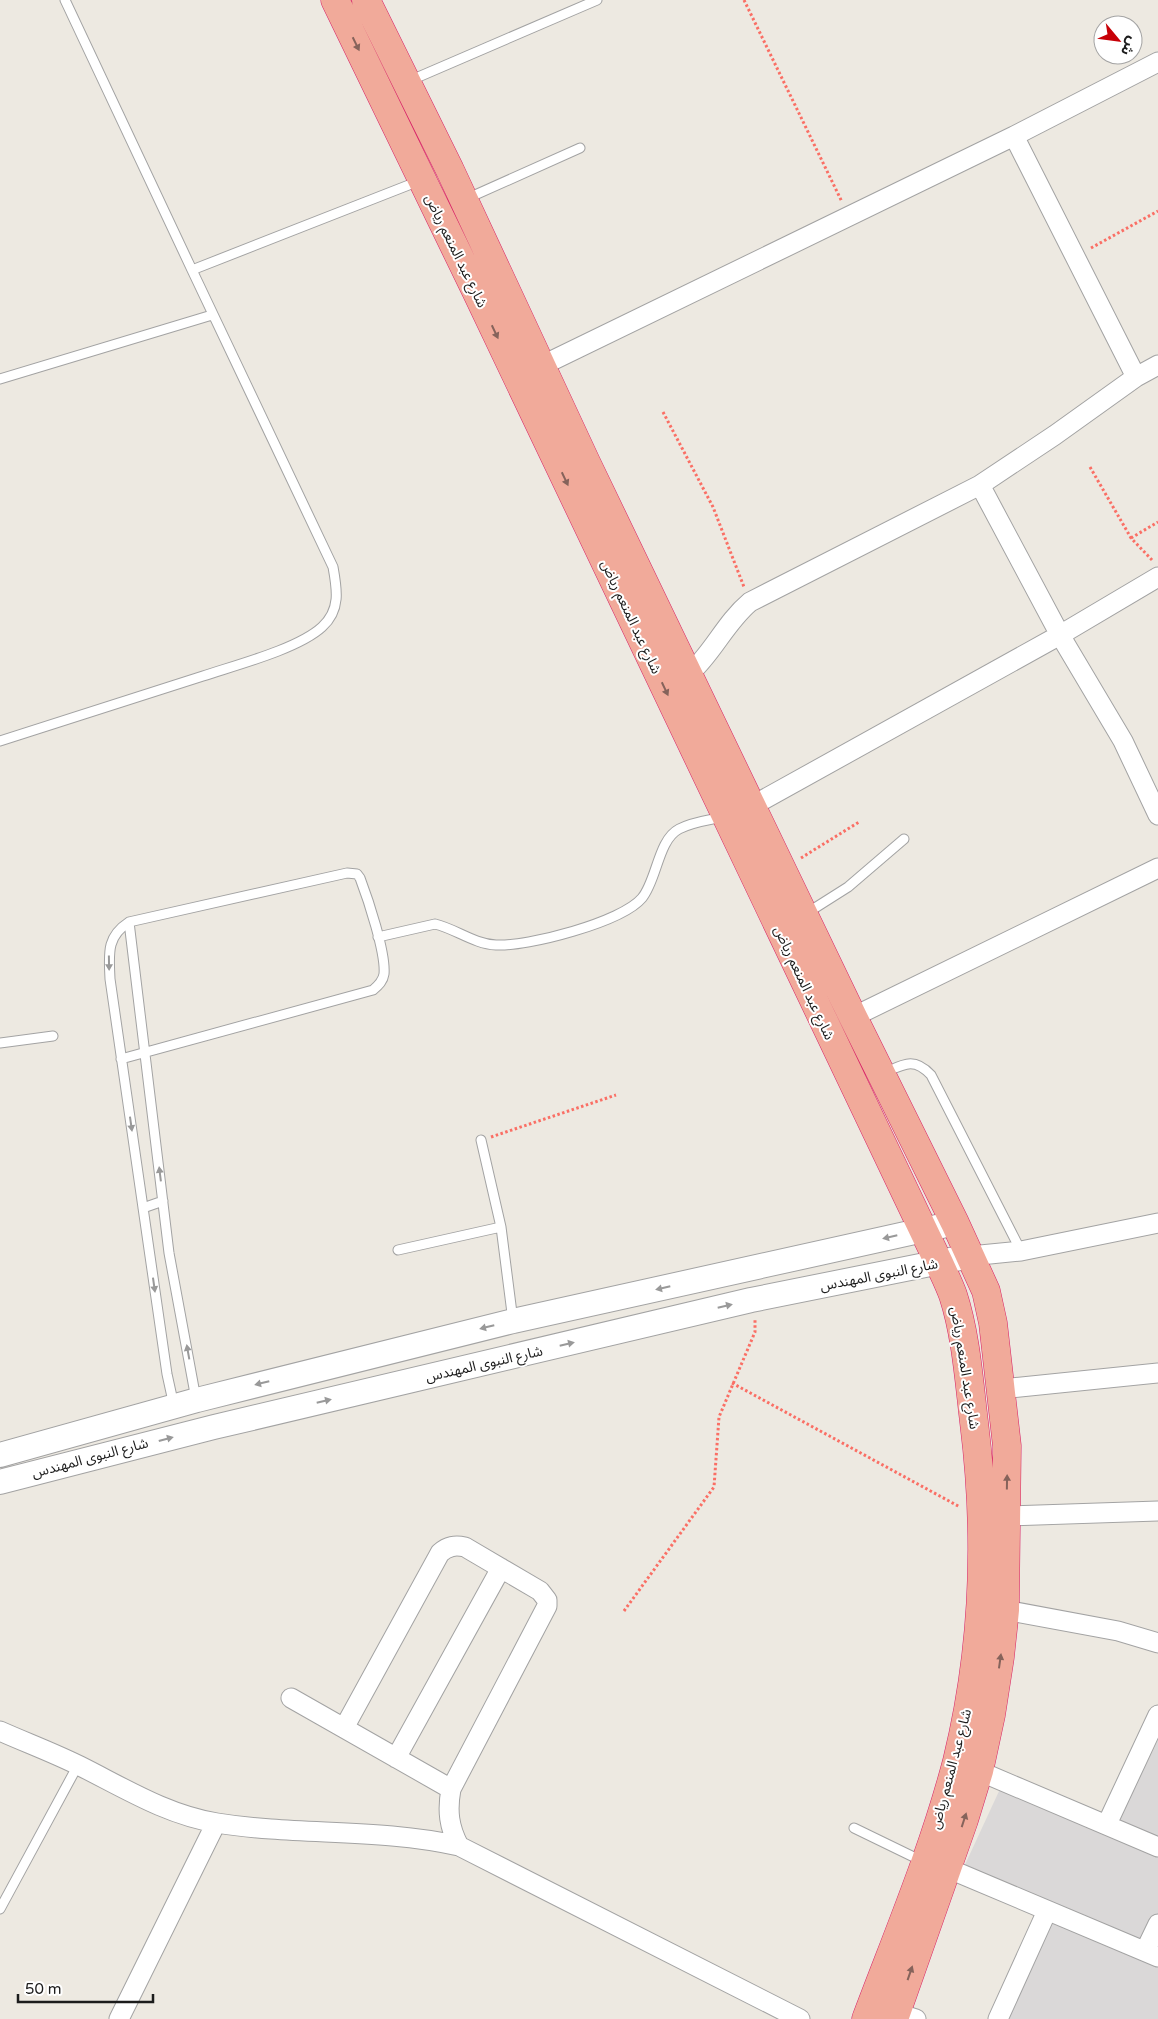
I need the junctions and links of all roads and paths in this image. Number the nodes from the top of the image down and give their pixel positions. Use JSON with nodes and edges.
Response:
{"nodes":[{"id":1,"x":65,"y":0,"type":"edge"},
{"id":2,"x":335,"y":0,"type":"edge"},
{"id":3,"x":366,"y":0,"type":"edge"},
{"id":4,"x":744,"y":0,"type":"edge"},
{"id":5,"x":591,"y":1,"type":"edge"},
{"id":6,"x":1158,"y":62,"type":"edge"},
{"id":7,"x":406,"y":83,"type":"junction"},
{"id":8,"x":1014,"y":136,"type":"junction"},
{"id":9,"x":580,"y":148,"type":"dead end"},
{"id":10,"x":450,"y":170,"type":"junction"},
{"id":11,"x":422,"y":180,"type":"junction"},
{"id":12,"x":464,"y":200,"type":"junction"},
{"id":13,"x":1158,"y":211,"type":"edge"},
{"id":14,"x":849,"y":216,"type":"junction"},
{"id":15,"x":1074,"y":258,"type":"junction"},
{"id":16,"x":192,"y":270,"type":"junction"},
{"id":17,"x":501,"y":280,"type":"junction"},
{"id":18,"x":476,"y":291,"type":"junction"},
{"id":19,"x":212,"y":315,"type":"junction"},
{"id":20,"x":1158,"y":365,"type":"edge"},
{"id":21,"x":541,"y":366,"type":"junction"},
{"id":22,"x":1136,"y":378,"type":"junction"},
{"id":23,"x":0,"y":379,"type":"edge"},
{"id":24,"x":663,"y":412,"type":"dead end"},
{"id":25,"x":1090,"y":466,"type":"dead end"},
{"id":26,"x":980,"y":485,"type":"junction"},
{"id":27,"x":1158,"y":522,"type":"edge"},
{"id":28,"x":1132,"y":538,"type":"junction"},
{"id":29,"x":1158,"y":566,"type":"edge"},
{"id":30,"x":1158,"y":577,"type":"edge"},
{"id":31,"x":750,"y":602,"type":"junction"},
{"id":32,"x":1060,"y":634,"type":"junction"},
{"id":33,"x":689,"y":674,"type":"junction"},
{"id":34,"x":0,"y":741,"type":"edge"},
{"id":35,"x":752,"y":806,"type":"junction"},
{"id":36,"x":1158,"y":815,"type":"edge"},
{"id":37,"x":725,"y":816,"type":"junction"},
{"id":38,"x":859,"y":822,"type":"dead end"},
{"id":39,"x":904,"y":839,"type":"dead end"},
{"id":40,"x":1158,"y":868,"type":"edge"},
{"id":41,"x":784,"y":869,"type":"junction"},
{"id":42,"x":805,"y":915,"type":"junction"},
{"id":43,"x":129,"y":922,"type":"junction"},
{"id":44,"x":778,"y":928,"type":"junction"},
{"id":45,"x":378,"y":937,"type":"junction"},
{"id":46,"x":853,"y":1017,"type":"junction"},
{"id":47,"x":53,"y":1036,"type":"dead end"},
{"id":48,"x":0,"y":1043,"type":"edge"},
{"id":49,"x":146,"y":1053,"type":"junction"},
{"id":50,"x":121,"y":1059,"type":"junction"},
{"id":51,"x":882,"y":1074,"type":"junction"},
{"id":52,"x":616,"y":1095,"type":"dead end"},
{"id":53,"x":481,"y":1140,"type":"joint"},
{"id":54,"x":163,"y":1201,"type":"junction"},
{"id":55,"x":143,"y":1208,"type":"junction"},
{"id":56,"x":955,"y":1223,"type":"junction"},
{"id":57,"x":1158,"y":1223,"type":"edge"},
{"id":58,"x":501,"y":1227,"type":"junction"},
{"id":59,"x":922,"y":1230,"type":"junction"},
{"id":60,"x":398,"y":1250,"type":"dead end"},
{"id":61,"x":1020,"y":1251,"type":"junction"},
{"id":62,"x":970,"y":1256,"type":"junction"},
{"id":63,"x":939,"y":1263,"type":"junction"},
{"id":64,"x":751,"y":1300,"type":"junction"},
{"id":65,"x":513,"y":1321,"type":"junction"},
{"id":66,"x":518,"y":1356,"type":"junction"},
{"id":67,"x":1158,"y":1374,"type":"edge"},
{"id":68,"x":732,"y":1383,"type":"junction"},
{"id":69,"x":1001,"y":1389,"type":"junction"},
{"id":70,"x":192,"y":1401,"type":"junction"},
{"id":71,"x":214,"y":1426,"type":"junction"},
{"id":72,"x":96,"y":1428,"type":"junction"},
{"id":73,"x":0,"y":1455,"type":"edge"},
{"id":74,"x":102,"y":1456,"type":"junction"},
{"id":75,"x":0,"y":1482,"type":"edge"},
{"id":76,"x":1158,"y":1511,"type":"edge"},
{"id":77,"x":994,"y":1518,"type":"junction"},
{"id":78,"x":501,"y":1568,"type":"junction"},
{"id":79,"x":1005,"y":1610,"type":"junction"},
{"id":80,"x":624,"y":1611,"type":"dead end"},
{"id":81,"x":1158,"y":1643,"type":"edge"},
{"id":82,"x":291,"y":1698,"type":"dead end"},
{"id":83,"x":1155,"y":1727,"type":"edge"},
{"id":84,"x":344,"y":1728,"type":"junction"},
{"id":85,"x":0,"y":1731,"type":"edge"},
{"id":86,"x":396,"y":1758,"type":"junction"},
{"id":87,"x":78,"y":1765,"type":"junction"},
{"id":88,"x":979,"y":1771,"type":"junction"},
{"id":89,"x":451,"y":1789,"type":"junction"},
{"id":90,"x":216,"y":1823,"type":"junction"},
{"id":91,"x":1107,"y":1824,"type":"junction"},
{"id":92,"x":854,"y":1828,"type":"dead end"},
{"id":93,"x":459,"y":1846,"type":"junction"},
{"id":94,"x":1158,"y":1847,"type":"edge"},
{"id":95,"x":936,"y":1865,"type":"junction"},
{"id":96,"x":0,"y":1909,"type":"edge"},
{"id":97,"x":1047,"y":1911,"type":"junction"},
{"id":98,"x":1158,"y":1924,"type":"edge"},
{"id":99,"x":1151,"y":1954,"type":"edge"},
{"id":100,"x":902,"y":2017,"type":"edge"},
{"id":101,"x":119,"y":2019,"type":"edge"},
{"id":102,"x":800,"y":2019,"type":"edge"},
{"id":103,"x":866,"y":2019,"type":"edge"},
{"id":104,"x":998,"y":2019,"type":"edge"}],
"edges":[{"from":1,"to":16,"type":"lane"},
{"from":2,"to":11,"type":"highway","name":"شارع عبد المنعم رياض","one_way":true},
{"from":3,"to":7,"type":"highway","name":"شارع عبد المنعم رياض"},
{"from":4,"to":14,"type":"path"},
{"from":5,"to":7,"type":"lane"},
{"from":6,"to":8,"type":"street"},
{"from":7,"to":10,"type":"highway","name":"شارع عبد المنعم رياض"},
{"from":8,"to":14,"type":"street"},
{"from":8,"to":15,"type":"street"},
{"from":9,"to":12,"type":"lane"},
{"from":10,"to":11,"type":"highway"},
{"from":10,"to":12,"type":"highway","name":"شارع عبد المنعم رياض"},
{"from":11,"to":16,"type":"lane"},
{"from":11,"to":18,"type":"highway","name":"شارع عبد المنعم رياض"},
{"from":12,"to":17,"type":"highway","name":"شارع عبد المنعم رياض"},
{"from":13,"to":15,"type":"path"},
{"from":14,"to":21,"type":"street"},
{"from":15,"to":22,"type":"street"},
{"from":16,"to":19,"type":"lane"},
{"from":17,"to":18,"type":"highway"},
{"from":17,"to":21,"type":"highway","name":"شارع عبد المنعم رياض"},
{"from":18,"to":37,"type":"highway","name":"شارع عبد المنعم رياض","one_way":true},
{"from":19,"to":23,"type":"lane"},
{"from":19,"to":34,"type":"lane"},
{"from":20,"to":22,"type":"street"},
{"from":21,"to":33,"type":"highway","name":"شارع عبد المنعم رياض"},
{"from":22,"to":26,"type":"street"},
{"from":24,"to":31,"type":"path"},
{"from":25,"to":28,"type":"path"},
{"from":26,"to":31,"type":"street"},
{"from":26,"to":32,"type":"street"},
{"from":27,"to":28,"type":"path"},
{"from":28,"to":29,"type":"path"},
{"from":30,"to":32,"type":"street"},
{"from":31,"to":33,"type":"street"},
{"from":32,"to":35,"type":"street"},
{"from":32,"to":36,"type":"street"},
{"from":33,"to":35,"type":"highway","name":"شارع عبد المنعم رياض"},
{"from":35,"to":37,"type":"street"},
{"from":35,"to":41,"type":"highway","name":"شارع عبد المنعم رياض"},
{"from":37,"to":44,"type":"highway","name":"شارع عبد المنعم رياض"},
{"from":37,"to":45,"type":"lane"},
{"from":38,"to":41,"type":"path"},
{"from":39,"to":42,"type":"lane"},
{"from":40,"to":46,"type":"street"},
{"from":41,"to":42,"type":"highway","name":"شارع عبد المنعم رياض"},
{"from":42,"to":44,"type":"highway"},
{"from":42,"to":46,"type":"highway","name":"شارع عبد المنعم رياض"},
{"from":43,"to":45,"type":"lane"},
{"from":43,"to":49,"type":"lane"},
{"from":43,"to":50,"type":"lane","one_way":true},
{"from":44,"to":59,"type":"highway","name":"شارع عبد المنعم رياض"},
{"from":45,"to":49,"type":"lane"},
{"from":46,"to":51,"type":"highway","name":"شارع عبد المنعم رياض"},
{"from":47,"to":48,"type":"lane"},
{"from":49,"to":50,"type":"lane"},
{"from":54,"to":49,"type":"lane","one_way":true},
{"from":50,"to":55,"type":"lane","one_way":true},
{"from":51,"to":56,"type":"highway","name":"شارع عبد المنعم رياض"},
{"from":51,"to":61,"type":"lane"},
{"from":52,"to":53,"type":"path"},
{"from":53,"to":58,"type":"lane"},
{"from":54,"to":55,"type":"lane"},
{"from":70,"to":54,"type":"lane","one_way":true},
{"from":55,"to":70,"type":"lane","one_way":true},
{"from":56,"to":59,"type":"street","name":"شارع النبوى المهندس"},
{"from":56,"to":62,"type":"highway","name":"شارع عبد المنعم رياض"},
{"from":57,"to":61,"type":"street"},
{"from":58,"to":60,"type":"lane"},
{"from":58,"to":65,"type":"lane"},
{"from":59,"to":63,"type":"highway","name":"شارع عبد المنعم رياض"},
{"from":59,"to":65,"type":"street","name":"شارع النبوى المهندس","one_way":true},
{"from":61,"to":62,"type":"street"},
{"from":62,"to":63,"type":"street","name":"شارع النبوى المهندس"},
{"from":62,"to":69,"type":"highway","name":"شارع عبد المنعم رياض"},
{"from":63,"to":64,"type":"street","name":"شارع النبوى المهندس"},
{"from":63,"to":77,"type":"highway","name":"شارع عبد المنعم رياض"},
{"from":66,"to":64,"type":"street","name":"شارع النبوى المهندس","one_way":true},
{"from":64,"to":68,"type":"path"},
{"from":65,"to":66,"type":"street"},
{"from":65,"to":70,"type":"street","name":"شارع النبوى المهندس","one_way":true},
{"from":71,"to":66,"type":"street","name":"شارع النبوى المهندس","one_way":true},
{"from":67,"to":69,"type":"street"},
{"from":68,"to":77,"type":"path"},
{"from":68,"to":80,"type":"path"},
{"from":77,"to":69,"type":"highway","name":"شارع عبد المنعم رياض","one_way":true},
{"from":70,"to":71,"type":"street"},
{"from":70,"to":72,"type":"street","name":"شارع النبوى المهندس"},
{"from":74,"to":71,"type":"street","name":"شارع النبوى المهندس","one_way":true},
{"from":72,"to":73,"type":"street","name":"شارع النبوى المهندس"},
{"from":72,"to":74,"type":"street"},
{"from":74,"to":75,"type":"street","name":"شارع النبوى المهندس"},
{"from":76,"to":77,"type":"street"},
{"from":77,"to":79,"type":"highway","name":"شارع عبد المنعم رياض"},
{"from":77,"to":95,"type":"highway","name":"شارع عبد المنعم رياض"},
{"from":78,"to":84,"type":"street"},
{"from":78,"to":86,"type":"street"},
{"from":78,"to":89,"type":"street"},
{"from":79,"to":81,"type":"street"},
{"from":88,"to":79,"type":"highway","name":"شارع عبد المنعم رياض","one_way":true},
{"from":82,"to":84,"type":"street"},
{"from":83,"to":91,"type":"street"},
{"from":84,"to":86,"type":"street"},
{"from":85,"to":87,"type":"street"},
{"from":86,"to":89,"type":"street"},
{"from":87,"to":90,"type":"street"},
{"from":87,"to":96,"type":"lane"},
{"from":88,"to":91,"type":"street"},
{"from":95,"to":88,"type":"highway","name":"شارع عبد المنعم رياض","one_way":true},
{"from":89,"to":93,"type":"street"},
{"from":90,"to":93,"type":"street"},
{"from":90,"to":101,"type":"street"},
{"from":91,"to":94,"type":"street"},
{"from":92,"to":95,"type":"lane"},
{"from":93,"to":102,"type":"street"},
{"from":95,"to":97,"type":"street"},
{"from":100,"to":95,"type":"highway","name":"شارع عبد المنعم رياض","one_way":true},
{"from":95,"to":103,"type":"highway","name":"شارع عبد المنعم رياض"},
{"from":97,"to":99,"type":"street"},
{"from":97,"to":104,"type":"street"},
{"from":98,"to":99,"type":"street"}]}
